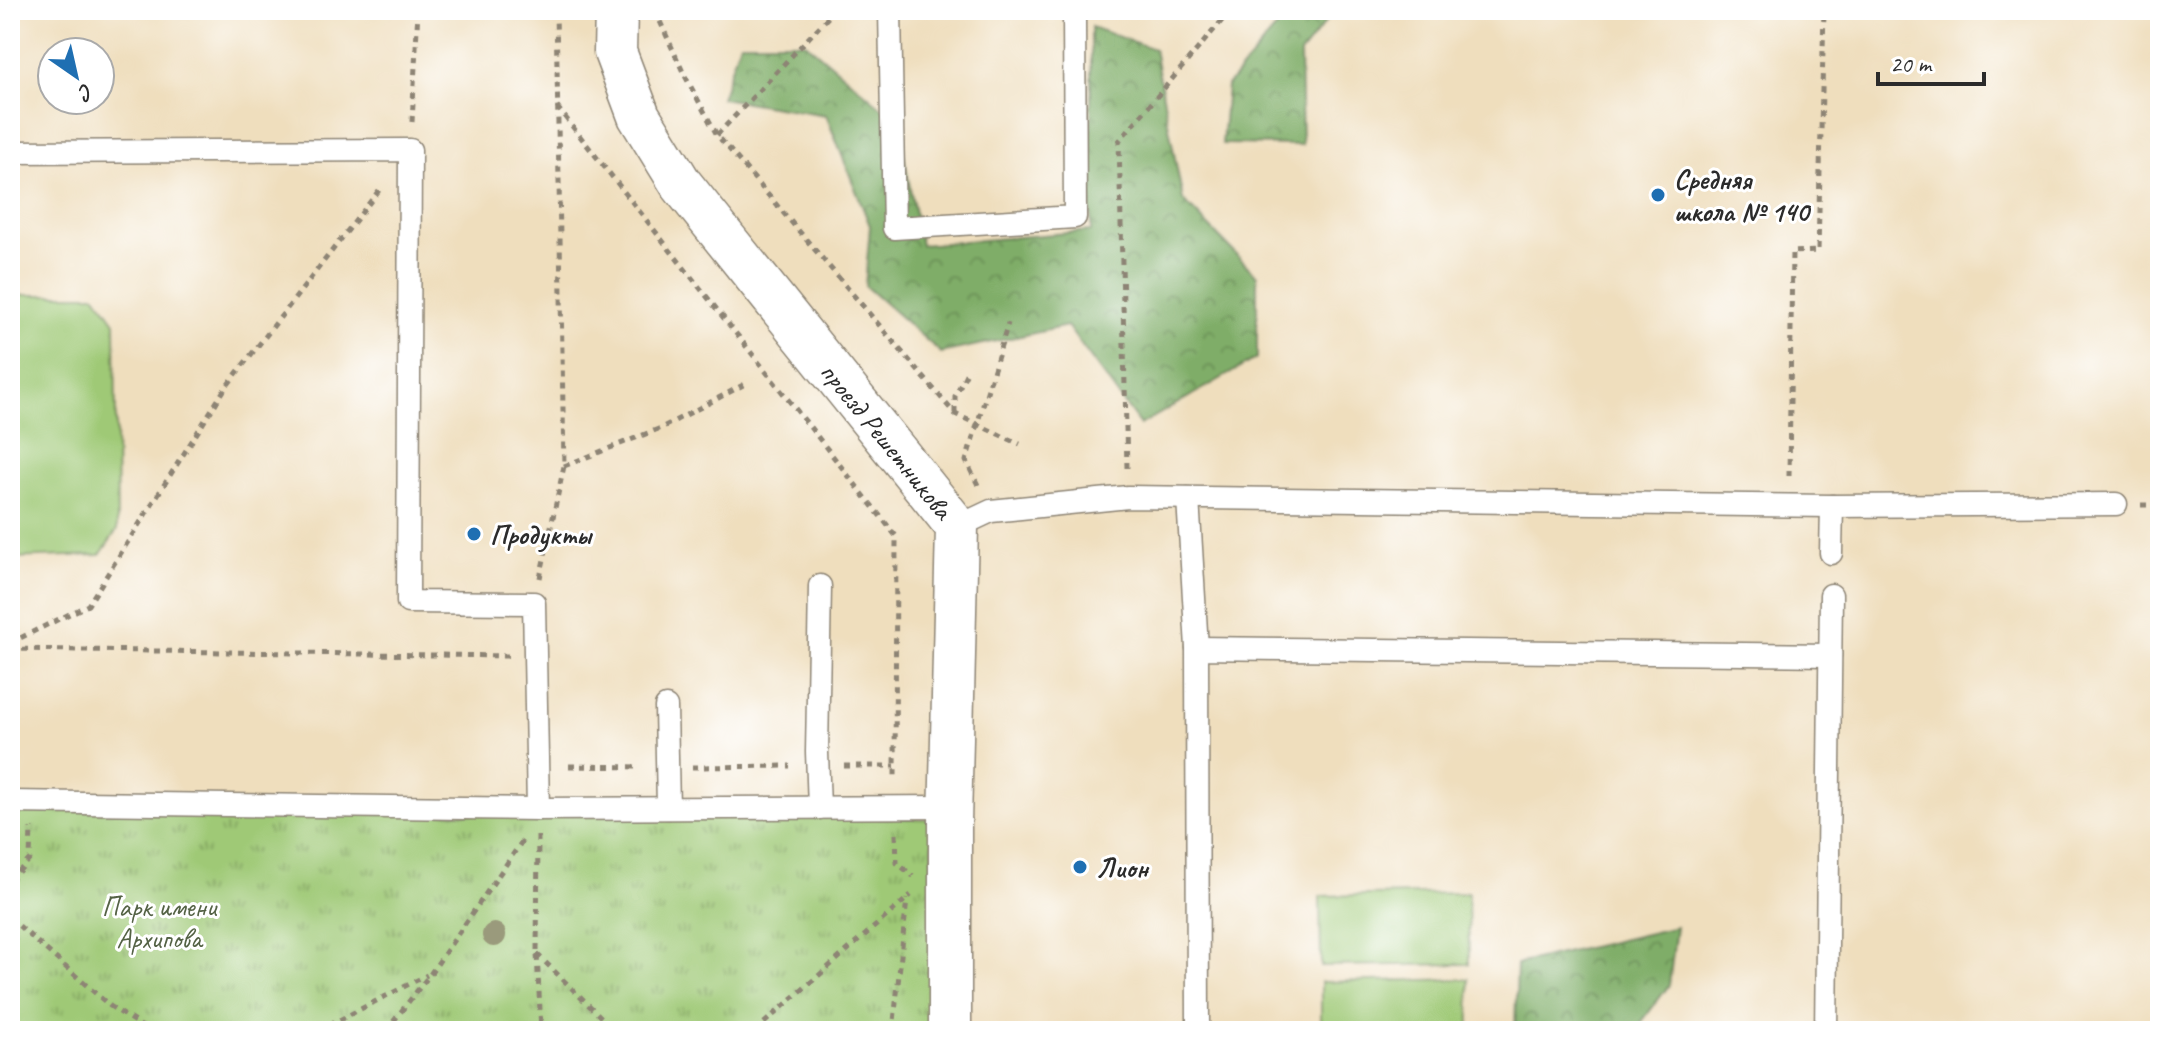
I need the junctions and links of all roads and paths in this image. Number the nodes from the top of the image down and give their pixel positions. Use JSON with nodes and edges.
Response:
{"nodes":[{"id":1,"x":418,"y":10,"type":"edge"},
{"id":2,"x":556,"y":10,"type":"edge"},
{"id":3,"x":616,"y":10,"type":"edge"},
{"id":4,"x":890,"y":10,"type":"edge"},
{"id":5,"x":1074,"y":10,"type":"edge"},
{"id":6,"x":1231,"y":10,"type":"edge"},
{"id":7,"x":1824,"y":10,"type":"edge"},
{"id":8,"x":835,"y":11,"type":"edge"},
{"id":9,"x":658,"y":14,"type":"edge"},
{"id":10,"x":557,"y":107,"type":"junction"},
{"id":11,"x":717,"y":135,"type":"junction"},
{"id":12,"x":410,"y":150,"type":"junction"},
{"id":13,"x":10,"y":152,"type":"edge"},
{"id":14,"x":1008,"y":323,"type":"dead end"},
{"id":15,"x":968,"y":370,"type":"dead end"},
{"id":16,"x":747,"y":383,"type":"dead end"},
{"id":17,"x":955,"y":414,"type":"junction"},
{"id":18,"x":978,"y":424,"type":"junction"},
{"id":19,"x":1020,"y":444,"type":"dead end"},
{"id":20,"x":966,"y":461,"type":"dead end"},
{"id":21,"x":564,"y":466,"type":"junction"},
{"id":22,"x":1128,"y":497,"type":"junction"},
{"id":23,"x":1188,"y":498,"type":"junction"},
{"id":24,"x":2116,"y":504,"type":"dead end"},
{"id":25,"x":1788,"y":505,"type":"junction"},
{"id":26,"x":1832,"y":506,"type":"junction"},
{"id":27,"x":957,"y":527,"type":"junction"},
{"id":28,"x":1831,"y":553,"type":"dead end"},
{"id":29,"x":820,"y":586,"type":"dead end"},
{"id":30,"x":1831,"y":595,"type":"dead end"},
{"id":31,"x":534,"y":603,"type":"junction"},
{"id":32,"x":10,"y":646,"type":"edge"},
{"id":33,"x":1197,"y":648,"type":"junction"},
{"id":34,"x":1830,"y":655,"type":"junction"},
{"id":35,"x":535,"y":656,"type":"junction"},
{"id":36,"x":666,"y":707,"type":"dead end"},
{"id":37,"x":569,"y":766,"type":"dead end"},
{"id":38,"x":818,"y":766,"type":"junction"},
{"id":39,"x":895,"y":766,"type":"junction"},
{"id":40,"x":667,"y":767,"type":"junction"},
{"id":41,"x":21,"y":802,"type":"edge"},
{"id":42,"x":895,"y":807,"type":"junction"},
{"id":43,"x":951,"y":807,"type":"junction"},
{"id":44,"x":668,"y":808,"type":"junction"},
{"id":45,"x":819,"y":808,"type":"junction"},
{"id":46,"x":538,"y":813,"type":"junction"},
{"id":47,"x":10,"y":881,"type":"edge"},
{"id":48,"x":923,"y":884,"type":"dead end"},
{"id":49,"x":915,"y":891,"type":"dead end"},
{"id":50,"x":907,"y":898,"type":"junction"},
{"id":51,"x":10,"y":918,"type":"edge"},
{"id":52,"x":537,"y":954,"type":"junction"},
{"id":53,"x":431,"y":973,"type":"junction"},
{"id":54,"x":149,"y":1031,"type":"edge"},
{"id":55,"x":318,"y":1031,"type":"edge"},
{"id":56,"x":386,"y":1031,"type":"edge"},
{"id":57,"x":541,"y":1031,"type":"edge"},
{"id":58,"x":615,"y":1031,"type":"edge"},
{"id":59,"x":755,"y":1031,"type":"edge"},
{"id":60,"x":893,"y":1031,"type":"edge"},
{"id":61,"x":950,"y":1031,"type":"edge"},
{"id":62,"x":1198,"y":1031,"type":"edge"},
{"id":63,"x":1826,"y":1031,"type":"edge"}],
"edges":[{"from":1,"to":12,"type":"path"},
{"from":2,"to":10,"type":"path"},
{"from":3,"to":27,"type":"street","name":"проезд Решетникова"},
{"from":4,"to":5,"type":"lane"},
{"from":6,"to":22,"type":"path"},
{"from":7,"to":25,"type":"path"},
{"from":8,"to":9,"type":"path"},
{"from":8,"to":11,"type":"path"},
{"from":9,"to":11,"type":"path"},
{"from":10,"to":21,"type":"path"},
{"from":10,"to":39,"type":"path"},
{"from":11,"to":17,"type":"path"},
{"from":12,"to":13,"type":"lane"},
{"from":12,"to":31,"type":"lane"},
{"from":12,"to":32,"type":"path"},
{"from":14,"to":18,"type":"path"},
{"from":15,"to":17,"type":"path"},
{"from":16,"to":21,"type":"path"},
{"from":17,"to":18,"type":"path"},
{"from":18,"to":19,"type":"path"},
{"from":18,"to":20,"type":"path"},
{"from":21,"to":31,"type":"path"},
{"from":22,"to":23,"type":"lane"},
{"from":22,"to":27,"type":"lane"},
{"from":23,"to":25,"type":"lane"},
{"from":23,"to":33,"type":"lane"},
{"from":24,"to":26,"type":"lane"},
{"from":25,"to":26,"type":"lane"},
{"from":26,"to":28,"type":"lane"},
{"from":27,"to":43,"type":"street","name":"проезд Решетникова"},
{"from":29,"to":38,"type":"lane"},
{"from":30,"to":34,"type":"lane"},
{"from":31,"to":35,"type":"lane"},
{"from":32,"to":35,"type":"path"},
{"from":33,"to":34,"type":"lane"},
{"from":33,"to":62,"type":"lane"},
{"from":34,"to":63,"type":"lane"},
{"from":35,"to":46,"type":"lane"},
{"from":36,"to":40,"type":"lane"},
{"from":37,"to":40,"type":"path"},
{"from":38,"to":39,"type":"path"},
{"from":38,"to":40,"type":"path"},
{"from":38,"to":45,"type":"lane"},
{"from":39,"to":42,"type":"path"},
{"from":40,"to":44,"type":"lane"},
{"from":41,"to":46,"type":"lane"},
{"from":41,"to":47,"type":"path"},
{"from":42,"to":43,"type":"lane"},
{"from":42,"to":45,"type":"lane"},
{"from":42,"to":48,"type":"path"},
{"from":43,"to":61,"type":"street","name":"проезд Решетникова"},
{"from":44,"to":45,"type":"lane"},
{"from":44,"to":46,"type":"lane"},
{"from":46,"to":52,"type":"path"},
{"from":46,"to":53,"type":"path"},
{"from":49,"to":50,"type":"path"},
{"from":50,"to":59,"type":"path"},
{"from":50,"to":60,"type":"path"},
{"from":51,"to":54,"type":"path"},
{"from":52,"to":57,"type":"path"},
{"from":52,"to":58,"type":"path"},
{"from":53,"to":55,"type":"path"},
{"from":53,"to":56,"type":"path"}]}
